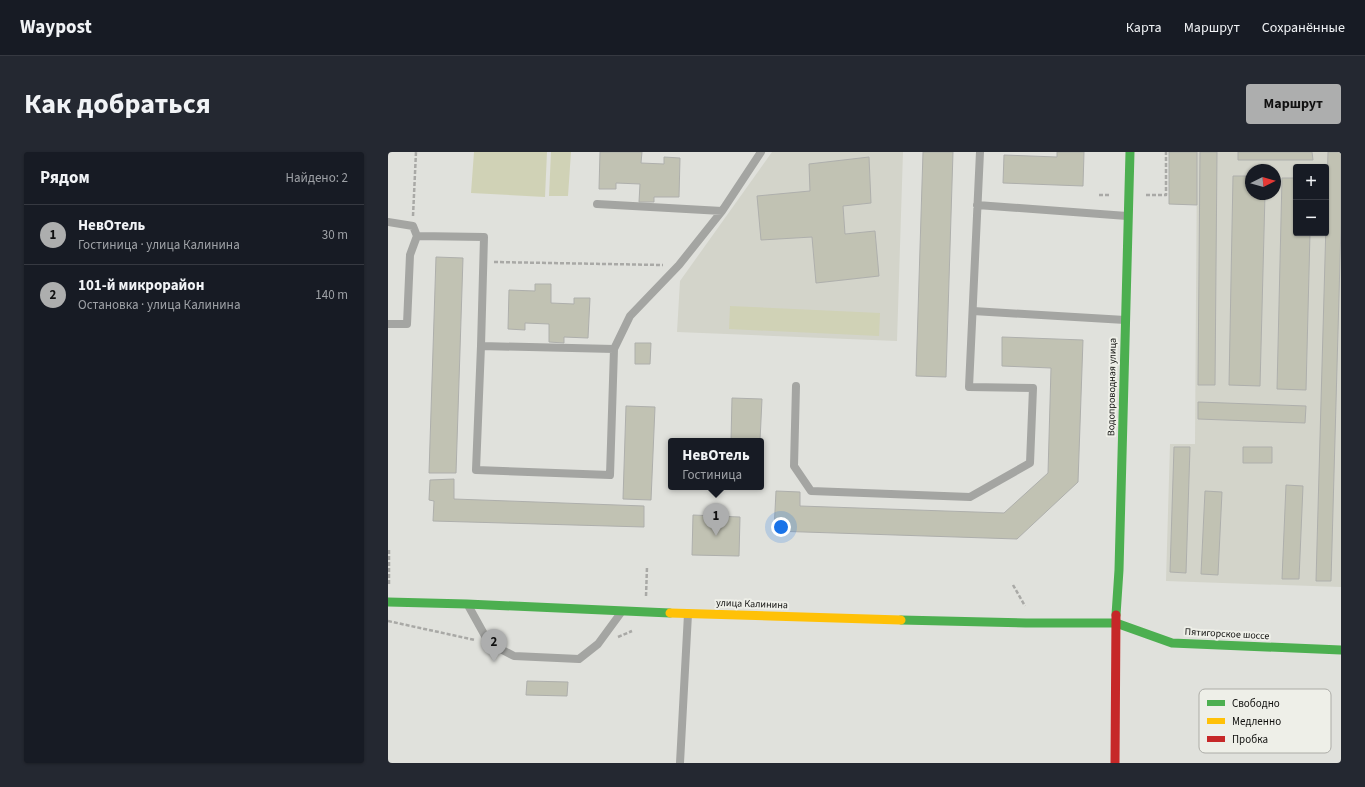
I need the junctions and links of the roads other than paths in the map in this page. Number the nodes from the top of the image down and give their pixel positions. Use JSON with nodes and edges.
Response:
{"nodes":[{"id":1,"x":761,"y":152,"type":"edge"},
{"id":2,"x":980,"y":152,"type":"edge"},
{"id":3,"x":1130,"y":152,"type":"edge"},
{"id":4,"x":597,"y":204,"type":"dead end"},
{"id":5,"x":977,"y":205,"type":"junction"},
{"id":6,"x":722,"y":211,"type":"junction"},
{"id":7,"x":1127,"y":216,"type":"junction"},
{"id":8,"x":388,"y":222,"type":"edge"},
{"id":9,"x":417,"y":236,"type":"junction"},
{"id":10,"x":973,"y":311,"type":"junction"},
{"id":11,"x":1125,"y":320,"type":"junction"},
{"id":12,"x":388,"y":324,"type":"edge"},
{"id":13,"x":481,"y":346,"type":"junction"},
{"id":14,"x":614,"y":349,"type":"junction"},
{"id":15,"x":796,"y":386,"type":"dead end"},
{"id":16,"x":388,"y":602,"type":"edge"},
{"id":17,"x":467,"y":604,"type":"junction"},
{"id":18,"x":621,"y":612,"type":"junction"},
{"id":19,"x":688,"y":614,"type":"junction"},
{"id":20,"x":1116,"y":623,"type":"junction"},
{"id":21,"x":1341,"y":650,"type":"edge"},
{"id":22,"x":680,"y":763,"type":"edge"},
{"id":23,"x":1115,"y":763,"type":"edge"}],
"edges":[{"from":1,"to":6,"type":"lane"},
{"from":2,"to":5,"type":"lane"},
{"from":3,"to":7,"type":"main road","name":"Водопроводная улица"},
{"from":4,"to":6,"type":"lane"},
{"from":5,"to":7,"type":"lane"},
{"from":5,"to":10,"type":"lane"},
{"from":6,"to":14,"type":"lane"},
{"from":7,"to":11,"type":"main road","name":"Водопроводная улица"},
{"from":8,"to":9,"type":"lane"},
{"from":9,"to":12,"type":"lane"},
{"from":9,"to":13,"type":"lane"},
{"from":10,"to":11,"type":"lane"},
{"from":10,"to":15,"type":"lane"},
{"from":11,"to":20,"type":"main road","name":"Водопроводная улица"},
{"from":13,"to":14,"type":"lane"},
{"from":13,"to":14,"type":"lane"},
{"from":16,"to":17,"type":"main road","name":"улица Калинина"},
{"from":17,"to":18,"type":"main road","name":"улица Калинина"},
{"from":17,"to":18,"type":"lane"},
{"from":18,"to":19,"type":"main road","name":"улица Калинина"},
{"from":19,"to":20,"type":"main road","name":"улица Калинина"},
{"from":19,"to":22,"type":"lane"},
{"from":20,"to":21,"type":"main road","name":"Пятигорское шоссе"},
{"from":20,"to":23,"type":"main road","name":"Водопроводная улица"}]}
